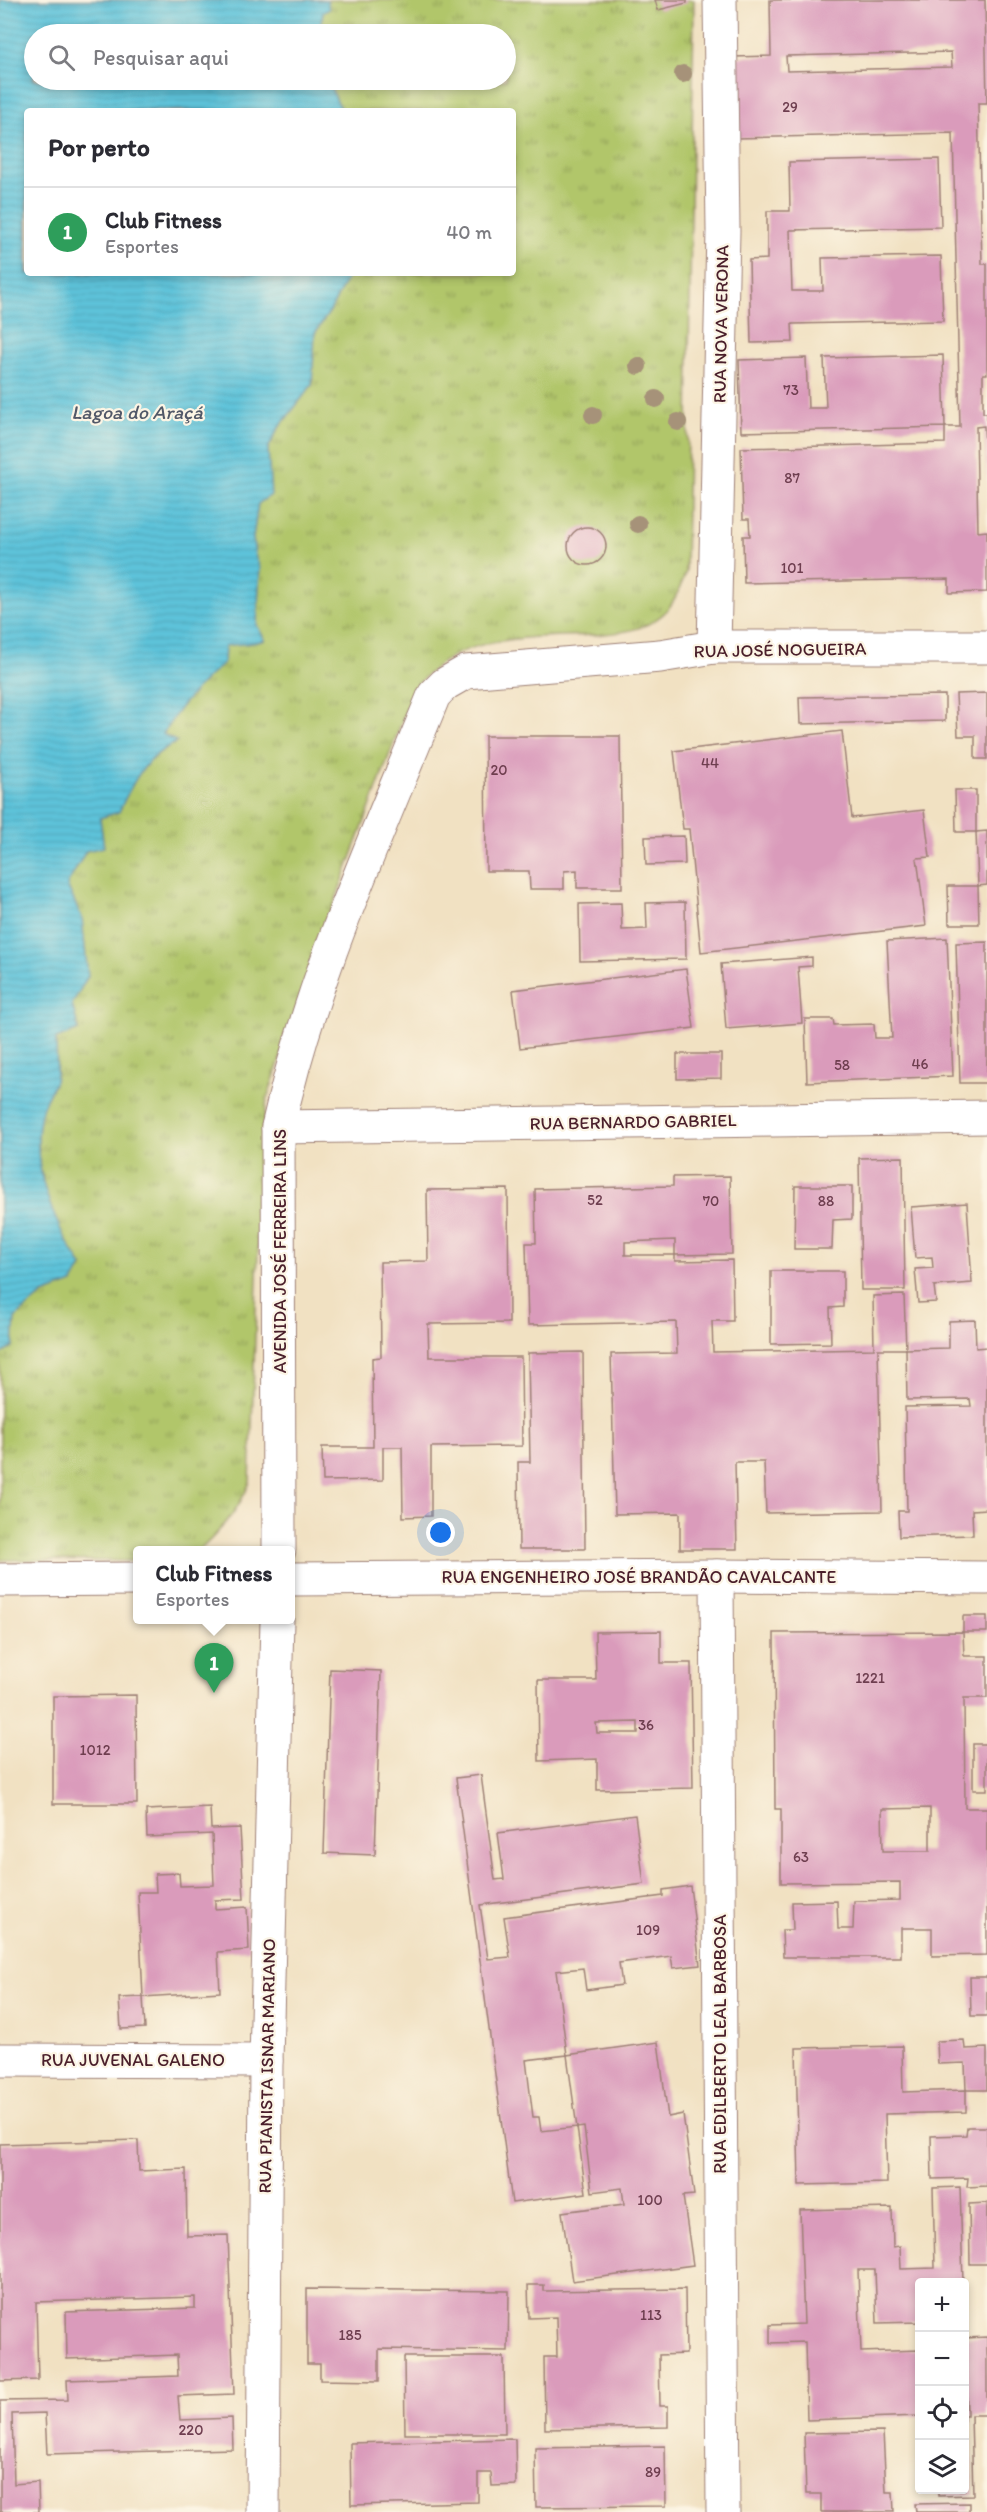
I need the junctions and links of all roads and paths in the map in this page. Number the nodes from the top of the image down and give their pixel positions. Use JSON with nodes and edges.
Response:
{"nodes":[{"id":1,"x":720,"y":0,"type":"edge"},
{"id":2,"x":714,"y":647,"type":"junction"},
{"id":3,"x":987,"y":647,"type":"edge"},
{"id":4,"x":466,"y":672,"type":"joint"},
{"id":5,"x":987,"y":1117,"type":"edge"},
{"id":6,"x":278,"y":1126,"type":"junction"},
{"id":7,"x":279,"y":1546,"type":"edge"},
{"id":8,"x":717,"y":1576,"type":"junction"},
{"id":9,"x":987,"y":1578,"type":"edge"},
{"id":10,"x":133,"y":1579,"type":"edge"},
{"id":11,"x":295,"y":1579,"type":"edge"},
{"id":12,"x":0,"y":1580,"type":"edge"},
{"id":13,"x":277,"y":1624,"type":"edge"},
{"id":14,"x":0,"y":2060,"type":"edge"},
{"id":15,"x":266,"y":2061,"type":"junction"},
{"id":16,"x":263,"y":2512,"type":"edge"},
{"id":17,"x":723,"y":2512,"type":"edge"}],
"edges":[{"from":1,"to":2,"type":"street","name":"RUA NOVA VERONA"},
{"from":2,"to":3,"type":"street","name":"RUA JOSÉ NOGUEIRA"},
{"from":2,"to":4,"type":"street","name":"RUA JOSÉ NOGUEIRA"},
{"from":4,"to":6,"type":"street","name":"AVENIDA JOSÉ FERREIRA LINS"},
{"from":5,"to":6,"type":"street","name":"RUA BERNARDO GABRIEL"},
{"from":6,"to":7,"type":"street","name":"AVENIDA JOSÉ FERREIRA LINS"},
{"from":8,"to":9,"type":"street","name":"RUA ENGENHEIRO JOSÉ BRANDÃO CAVALCANTE"},
{"from":8,"to":11,"type":"street","name":"RUA ENGENHEIRO JOSÉ BRANDÃO CAVALCANTE"},
{"from":8,"to":17,"type":"street","name":"RUA EDILBERTO LEAL BARBOSA"},
{"from":10,"to":12,"type":"street"},
{"from":13,"to":15,"type":"street","name":"RUA PIANISTA ISNAR MARIANO"},
{"from":14,"to":15,"type":"street","name":"RUA JUVENAL GALENO"},
{"from":15,"to":16,"type":"street","name":"RUA PIANISTA ISNAR MARIANO"}]}
